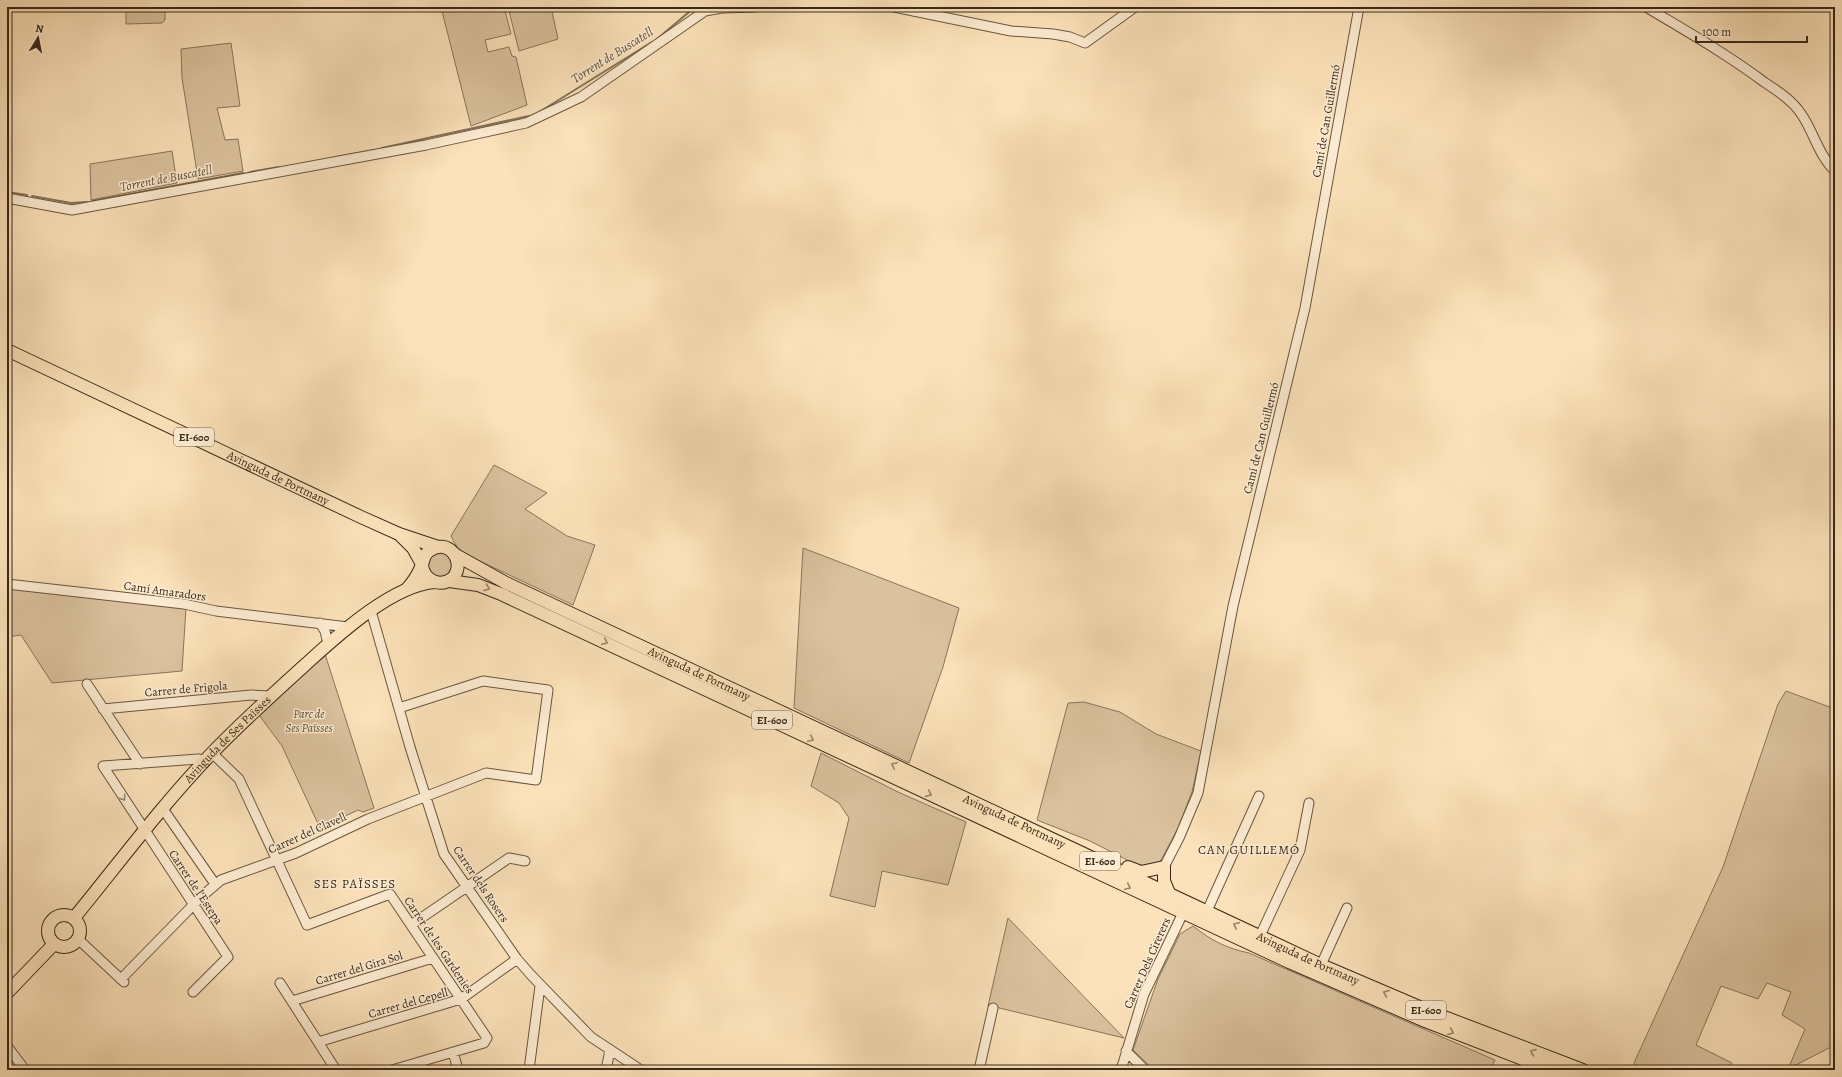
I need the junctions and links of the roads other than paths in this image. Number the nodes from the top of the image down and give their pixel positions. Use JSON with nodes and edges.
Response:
{"nodes":[{"id":1,"x":755,"y":7,"type":"edge"},
{"id":2,"x":894,"y":7,"type":"edge"},
{"id":3,"x":1135,"y":7,"type":"edge"},
{"id":4,"x":1358,"y":7,"type":"edge"},
{"id":5,"x":1646,"y":7,"type":"edge"},
{"id":6,"x":1835,"y":171,"type":"edge"},
{"id":7,"x":7,"y":198,"type":"edge"},
{"id":8,"x":7,"y":350,"type":"edge"},
{"id":9,"x":399,"y":534,"type":"junction"},
{"id":10,"x":438,"y":547,"type":"junction"},
{"id":11,"x":454,"y":554,"type":"junction"},
{"id":12,"x":422,"y":565,"type":"junction"},
{"id":13,"x":448,"y":581,"type":"junction"},
{"id":14,"x":435,"y":582,"type":"junction"},
{"id":15,"x":7,"y":584,"type":"edge"},
{"id":16,"x":407,"y":589,"type":"junction"},
{"id":17,"x":371,"y":612,"type":"junction"},
{"id":18,"x":320,"y":623,"type":"junction"},
{"id":19,"x":348,"y":626,"type":"junction"},
{"id":20,"x":328,"y":644,"type":"junction"},
{"id":21,"x":86,"y":684,"type":"dead end"},
{"id":22,"x":271,"y":696,"type":"junction"},
{"id":23,"x":399,"y":708,"type":"junction"},
{"id":24,"x":103,"y":709,"type":"junction"},
{"id":25,"x":209,"y":757,"type":"junction"},
{"id":26,"x":140,"y":764,"type":"junction"},
{"id":27,"x":425,"y":796,"type":"junction"},
{"id":28,"x":1259,"y":796,"type":"dead end"},
{"id":29,"x":1309,"y":803,"type":"dead end"},
{"id":30,"x":163,"y":809,"type":"junction"},
{"id":31,"x":1031,"y":829,"type":"junction"},
{"id":32,"x":144,"y":831,"type":"junction"},
{"id":33,"x":277,"y":860,"type":"junction"},
{"id":34,"x":525,"y":861,"type":"dead end"},
{"id":35,"x":1164,"y":867,"type":"junction"},
{"id":36,"x":215,"y":884,"type":"junction"},
{"id":37,"x":469,"y":887,"type":"junction"},
{"id":38,"x":1169,"y":893,"type":"junction"},
{"id":39,"x":193,"y":904,"type":"junction"},
{"id":40,"x":1347,"y":908,"type":"dead end"},
{"id":41,"x":1207,"y":911,"type":"junction"},
{"id":42,"x":1183,"y":912,"type":"junction"},
{"id":43,"x":74,"y":918,"type":"junction"},
{"id":44,"x":411,"y":924,"type":"junction"},
{"id":45,"x":1260,"y":936,"type":"junction"},
{"id":46,"x":78,"y":939,"type":"junction"},
{"id":47,"x":54,"y":944,"type":"junction"},
{"id":48,"x":433,"y":958,"type":"junction"},
{"id":49,"x":517,"y":958,"type":"junction"},
{"id":50,"x":1321,"y":964,"type":"junction"},
{"id":51,"x":280,"y":983,"type":"dead end"},
{"id":52,"x":540,"y":986,"type":"junction"},
{"id":53,"x":193,"y":992,"type":"dead end"},
{"id":54,"x":7,"y":993,"type":"edge"},
{"id":55,"x":461,"y":1000,"type":"junction"},
{"id":56,"x":292,"y":1001,"type":"junction"},
{"id":57,"x":993,"y":1008,"type":"dead end"},
{"id":58,"x":318,"y":1042,"type":"junction"},
{"id":59,"x":7,"y":1046,"type":"edge"},
{"id":60,"x":610,"y":1050,"type":"junction"},
{"id":61,"x":1126,"y":1051,"type":"junction"},
{"id":62,"x":453,"y":1052,"type":"junction"},
{"id":63,"x":1536,"y":1068,"type":"edge"},
{"id":64,"x":25,"y":1070,"type":"edge"},
{"id":65,"x":336,"y":1070,"type":"edge"},
{"id":66,"x":392,"y":1070,"type":"edge"},
{"id":67,"x":458,"y":1070,"type":"edge"},
{"id":68,"x":529,"y":1070,"type":"edge"},
{"id":69,"x":606,"y":1070,"type":"edge"},
{"id":70,"x":641,"y":1070,"type":"edge"},
{"id":71,"x":979,"y":1070,"type":"edge"},
{"id":72,"x":1121,"y":1070,"type":"edge"},
{"id":73,"x":1146,"y":1070,"type":"edge"},
{"id":74,"x":1551,"y":1070,"type":"edge"},
{"id":75,"x":1583,"y":1070,"type":"edge"}],
"edges":[{"from":1,"to":7,"type":"street"},
{"from":2,"to":3,"type":"street"},
{"from":4,"to":35,"type":"street","name":"Camí de Can Guillermó"},
{"from":5,"to":6,"type":"street"},
{"from":8,"to":9,"type":"main road","name":"Avinguda de Portmany","number":"EI-600"},
{"from":9,"to":10,"type":"main road","name":"Avinguda de Portmany","number":"EI-600"},
{"from":9,"to":12,"type":"main road","name":"Avinguda de Portmany","number":"EI-600"},
{"from":10,"to":11,"type":"main road","number":"EI-600"},
{"from":10,"to":12,"type":"main road"},
{"from":11,"to":13,"type":"main road"},
{"from":31,"to":11,"type":"main road","name":"Avinguda de Portmany","number":"EI-600","one_way":true},
{"from":12,"to":14,"type":"main road","number":"EI-600"},
{"from":12,"to":16,"type":"main road","name":"Avinguda de Ses Païsses"},
{"from":13,"to":14,"type":"main road","number":"EI-600"},
{"from":13,"to":42,"type":"main road","name":"Avinguda de Portmany","number":"EI-600","one_way":true},
{"from":14,"to":16,"type":"main road","name":"Avinguda de Ses Païsses"},
{"from":15,"to":18,"type":"street","name":"Camí Amaradors"},
{"from":16,"to":17,"type":"main road","name":"Avinguda de Ses Païsses"},
{"from":17,"to":19,"type":"main road","name":"Avinguda de Ses Païsses"},
{"from":17,"to":23,"type":"street","name":"Carrer dels Rosers"},
{"from":18,"to":19,"type":"street","name":"Camí Amaradors"},
{"from":18,"to":20,"type":"street"},
{"from":19,"to":20,"type":"main road","name":"Avinguda de Ses Païsses"},
{"from":20,"to":22,"type":"main road","name":"Avinguda de Ses Païsses"},
{"from":21,"to":24,"type":"street"},
{"from":22,"to":24,"type":"street","name":"Carrer de Frigola"},
{"from":22,"to":25,"type":"main road","name":"Avinguda de Ses Païsses"},
{"from":23,"to":27,"type":"street","name":"Carrer dels Rosers"},
{"from":23,"to":27,"type":"street","name":"Carrer del Clavell"},
{"from":24,"to":26,"type":"street"},
{"from":25,"to":26,"type":"street"},
{"from":25,"to":30,"type":"main road","name":"Avinguda de Ses Païsses"},
{"from":25,"to":33,"type":"street"},
{"from":26,"to":32,"type":"street","name":"Carrer de l'Estepa","one_way":true},
{"from":27,"to":33,"type":"street","name":"Carrer del Clavell"},
{"from":27,"to":37,"type":"street","name":"Carrer dels Rosers"},
{"from":28,"to":41,"type":"street"},
{"from":29,"to":45,"type":"street"},
{"from":30,"to":32,"type":"main road","name":"Avinguda de Ses Païsses"},
{"from":30,"to":36,"type":"street"},
{"from":31,"to":35,"type":"main road"},
{"from":31,"to":38,"type":"main road","name":"Avinguda de Portmany","number":"EI-600"},
{"from":32,"to":39,"type":"street","name":"Carrer de l'Estepa"},
{"from":32,"to":43,"type":"main road","name":"Avinguda de Ses Païsses"},
{"from":33,"to":36,"type":"street","name":"Carrer del Clavell"},
{"from":33,"to":44,"type":"street","name":"Carrer de les Gardenies"},
{"from":34,"to":37,"type":"street"},
{"from":35,"to":38,"type":"main road"},
{"from":36,"to":39,"type":"street","name":"Carrer del Clavell"},
{"from":37,"to":44,"type":"street"},
{"from":37,"to":49,"type":"street","name":"Carrer dels Rosers"},
{"from":38,"to":41,"type":"main road","name":"Avinguda de Portmany","number":"EI-600"},
{"from":39,"to":46,"type":"street","name":"Carrer del Clavell"},
{"from":39,"to":53,"type":"street","name":"Carrer de l'Estepa"},
{"from":40,"to":50,"type":"street"},
{"from":45,"to":41,"type":"main road","name":"Avinguda de Portmany","number":"EI-600","one_way":true},
{"from":42,"to":61,"type":"street","name":"Carrer Dels Cirerers"},
{"from":42,"to":63,"type":"main road","name":"Avinguda de Portmany","number":"EI-600","one_way":true},
{"from":43,"to":46,"type":"main road"},
{"from":43,"to":47,"type":"main road"},
{"from":44,"to":48,"type":"street","name":"Carrer de les Gardenies"},
{"from":45,"to":50,"type":"main road","name":"Avinguda de Portmany","number":"EI-600"},
{"from":46,"to":47,"type":"main road"},
{"from":47,"to":54,"type":"main road"},
{"from":48,"to":55,"type":"street","name":"Carrer de les Gardenies"},
{"from":48,"to":56,"type":"street","name":"Carrer del Gira Sol"},
{"from":49,"to":52,"type":"street","name":"Carrer dels Rosers"},
{"from":49,"to":55,"type":"street","name":"Carrer del Cepell"},
{"from":75,"to":50,"type":"main road","name":"Avinguda de Portmany","number":"EI-600","one_way":true},
{"from":51,"to":56,"type":"street"},
{"from":52,"to":60,"type":"street","name":"Carrer dels Rosers"},
{"from":52,"to":68,"type":"street"},
{"from":55,"to":58,"type":"street","name":"Carrer del Cepell"},
{"from":55,"to":62,"type":"street","name":"Carrer de les Gardenies"},
{"from":56,"to":58,"type":"street"},
{"from":57,"to":71,"type":"street"},
{"from":58,"to":65,"type":"street"},
{"from":59,"to":64,"type":"street"},
{"from":60,"to":69,"type":"street"},
{"from":60,"to":70,"type":"street","name":"Carrer dels Rosers"},
{"from":61,"to":72,"type":"street","name":"Carrer Dels Cirerers"},
{"from":61,"to":73,"type":"street"},
{"from":62,"to":66,"type":"street"},
{"from":62,"to":67,"type":"street"},
{"from":63,"to":74,"type":"main road","name":"Avinguda de Portmany","number":"EI-600"}]}
